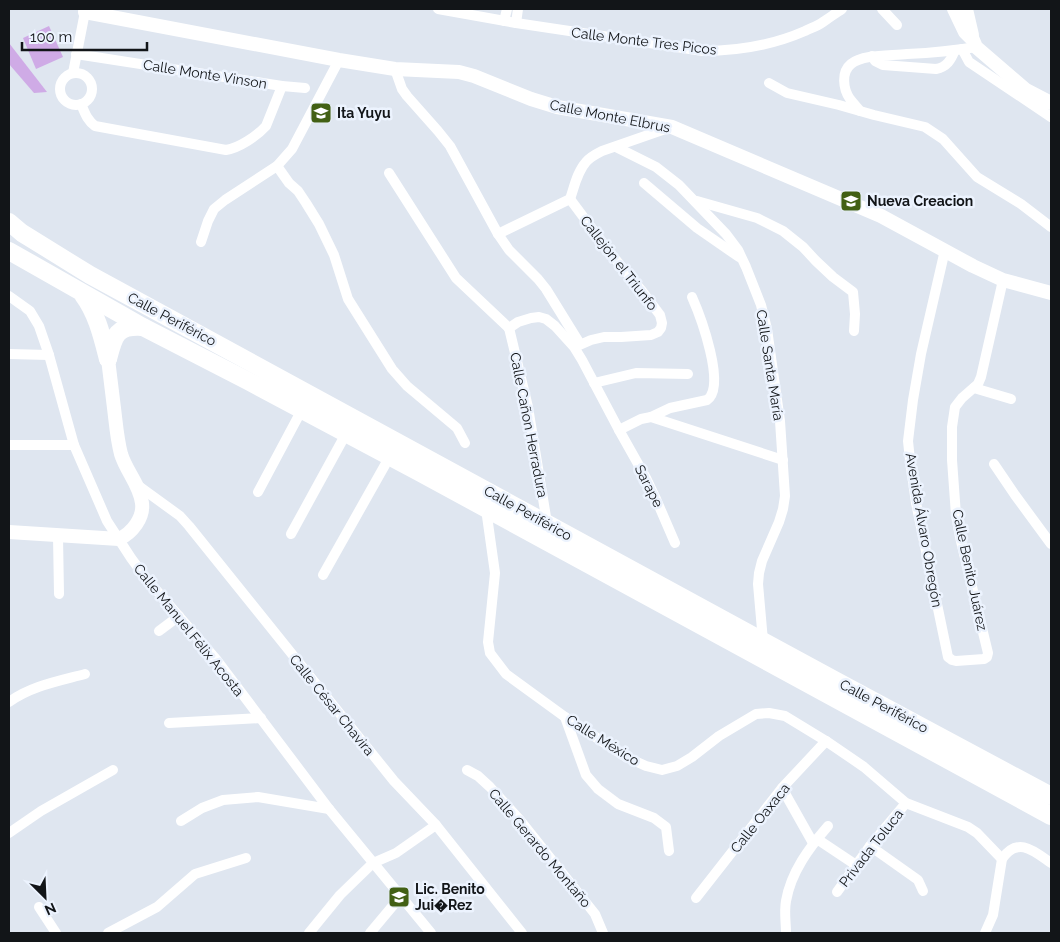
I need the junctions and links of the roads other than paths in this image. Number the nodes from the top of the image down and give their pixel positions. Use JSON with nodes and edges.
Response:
{"nodes":[{"id":1,"x":438,"y":9,"type":"edge"},
{"id":2,"x":507,"y":9,"type":"edge"},
{"id":3,"x":518,"y":9,"type":"edge"},
{"id":4,"x":842,"y":9,"type":"edge"},
{"id":5,"x":882,"y":9,"type":"edge"},
{"id":6,"x":954,"y":9,"type":"edge"},
{"id":7,"x":966,"y":9,"type":"edge"},
{"id":8,"x":86,"y":10,"type":"edge"},
{"id":9,"x":504,"y":21,"type":"junction"},
{"id":10,"x":516,"y":23,"type":"junction"},
{"id":11,"x":897,"y":25,"type":"dead end"},
{"id":12,"x":966,"y":47,"type":"junction"},
{"id":13,"x":76,"y":54,"type":"junction"},
{"id":14,"x":872,"y":56,"type":"junction"},
{"id":15,"x":339,"y":60,"type":"junction"},
{"id":16,"x":394,"y":69,"type":"junction"},
{"id":17,"x":72,"y":74,"type":"junction"},
{"id":18,"x":769,"y":83,"type":"dead end"},
{"id":19,"x":282,"y":86,"type":"junction"},
{"id":20,"x":305,"y":88,"type":"dead end"},
{"id":21,"x":1051,"y":103,"type":"edge"},
{"id":22,"x":81,"y":104,"type":"junction"},
{"id":23,"x":861,"y":111,"type":"junction"},
{"id":24,"x":1051,"y":117,"type":"edge"},
{"id":25,"x":672,"y":127,"type":"junction"},
{"id":26,"x":616,"y":147,"type":"junction"},
{"id":27,"x":277,"y":166,"type":"junction"},
{"id":28,"x":389,"y":173,"type":"dead end"},
{"id":29,"x":644,"y":184,"type":"dead end"},
{"id":30,"x":570,"y":199,"type":"junction"},
{"id":31,"x":695,"y":201,"type":"junction"},
{"id":32,"x":9,"y":222,"type":"edge"},
{"id":33,"x":1051,"y":227,"type":"edge"},
{"id":34,"x":498,"y":234,"type":"junction"},
{"id":35,"x":201,"y":242,"type":"dead end"},
{"id":36,"x":945,"y":250,"type":"junction"},
{"id":37,"x":9,"y":252,"type":"edge"},
{"id":38,"x":742,"y":259,"type":"junction"},
{"id":39,"x":1003,"y":280,"type":"junction"},
{"id":40,"x":81,"y":292,"type":"junction"},
{"id":41,"x":1051,"y":293,"type":"edge"},
{"id":42,"x":9,"y":296,"type":"edge"},
{"id":43,"x":692,"y":297,"type":"dead end"},
{"id":44,"x":143,"y":327,"type":"junction"},
{"id":45,"x":509,"y":328,"type":"junction"},
{"id":46,"x":854,"y":331,"type":"dead end"},
{"id":47,"x":577,"y":346,"type":"junction"},
{"id":48,"x":9,"y":354,"type":"edge"},
{"id":49,"x":49,"y":355,"type":"junction"},
{"id":50,"x":108,"y":359,"type":"junction"},
{"id":51,"x":688,"y":374,"type":"dead end"},
{"id":52,"x":248,"y":381,"type":"junction"},
{"id":53,"x":594,"y":383,"type":"junction"},
{"id":54,"x":974,"y":388,"type":"junction"},
{"id":55,"x":1011,"y":399,"type":"dead end"},
{"id":56,"x":651,"y":417,"type":"junction"},
{"id":57,"x":298,"y":418,"type":"junction"},
{"id":58,"x":619,"y":430,"type":"junction"},
{"id":59,"x":342,"y":441,"type":"junction"},
{"id":60,"x":465,"y":443,"type":"dead end"},
{"id":61,"x":9,"y":445,"type":"edge"},
{"id":62,"x":74,"y":445,"type":"junction"},
{"id":63,"x":783,"y":460,"type":"junction"},
{"id":64,"x":994,"y":464,"type":"dead end"},
{"id":65,"x":385,"y":465,"type":"junction"},
{"id":66,"x":419,"y":472,"type":"junction"},
{"id":67,"x":136,"y":484,"type":"junction"},
{"id":68,"x":258,"y":492,"type":"dead end"},
{"id":69,"x":486,"y":509,"type":"junction"},
{"id":70,"x":547,"y":523,"type":"junction"},
{"id":71,"x":9,"y":532,"type":"edge"},
{"id":72,"x":290,"y":534,"type":"dead end"},
{"id":73,"x":58,"y":536,"type":"junction"},
{"id":74,"x":119,"y":540,"type":"junction"},
{"id":75,"x":675,"y":543,"type":"dead end"},
{"id":76,"x":1051,"y":544,"type":"edge"},
{"id":77,"x":322,"y":575,"type":"dead end"},
{"id":78,"x":59,"y":594,"type":"dead end"},
{"id":79,"x":179,"y":616,"type":"junction"},
{"id":80,"x":159,"y":631,"type":"dead end"},
{"id":81,"x":763,"y":641,"type":"junction"},
{"id":82,"x":952,"y":660,"type":"joint"},
{"id":83,"x":85,"y":674,"type":"dead end"},
{"id":84,"x":9,"y":702,"type":"edge"},
{"id":85,"x":564,"y":716,"type":"junction"},
{"id":86,"x":261,"y":718,"type":"junction"},
{"id":87,"x":169,"y":723,"type":"dead end"},
{"id":88,"x":826,"y":741,"type":"junction"},
{"id":89,"x":113,"y":770,"type":"dead end"},
{"id":90,"x":468,"y":770,"type":"dead end"},
{"id":91,"x":782,"y":788,"type":"junction"},
{"id":92,"x":1051,"y":796,"type":"edge"},
{"id":93,"x":906,"y":803,"type":"junction"},
{"id":94,"x":329,"y":809,"type":"junction"},
{"id":95,"x":1051,"y":816,"type":"edge"},
{"id":96,"x":181,"y":822,"type":"dead end"},
{"id":97,"x":436,"y":825,"type":"junction"},
{"id":98,"x":828,"y":826,"type":"dead end"},
{"id":99,"x":9,"y":833,"type":"edge"},
{"id":100,"x":815,"y":841,"type":"junction"},
{"id":101,"x":870,"y":846,"type":"junction"},
{"id":102,"x":669,"y":851,"type":"dead end"},
{"id":103,"x":246,"y":858,"type":"dead end"},
{"id":104,"x":1002,"y":859,"type":"junction"},
{"id":105,"x":373,"y":863,"type":"junction"},
{"id":106,"x":1051,"y":863,"type":"edge"},
{"id":107,"x":856,"y":865,"type":"junction"},
{"id":108,"x":923,"y":891,"type":"dead end"},
{"id":109,"x":837,"y":892,"type":"dead end"},
{"id":110,"x":401,"y":896,"type":"junction"},
{"id":111,"x":696,"y":898,"type":"dead end"},
{"id":112,"x":39,"y":907,"type":"dead end"},
{"id":113,"x":56,"y":933,"type":"edge"},
{"id":114,"x":108,"y":933,"type":"edge"},
{"id":115,"x":309,"y":933,"type":"edge"},
{"id":116,"x":370,"y":933,"type":"edge"},
{"id":117,"x":431,"y":933,"type":"edge"},
{"id":118,"x":522,"y":933,"type":"edge"},
{"id":119,"x":604,"y":933,"type":"edge"},
{"id":120,"x":786,"y":933,"type":"edge"},
{"id":121,"x":985,"y":933,"type":"edge"}],
"edges":[{"from":1,"to":9,"type":"street","name":"Calle Monte Tres Picos"},
{"from":2,"to":9,"type":"street"},
{"from":3,"to":10,"type":"street"},
{"from":4,"to":10,"type":"street","name":"Calle Monte Tres Picos"},
{"from":5,"to":11,"type":"street"},
{"from":6,"to":12,"type":"street"},
{"from":7,"to":12,"type":"street"},
{"from":8,"to":13,"type":"street"},
{"from":8,"to":15,"type":"street","name":"Calle Monte Elbrus"},
{"from":9,"to":10,"type":"street","name":"Calle Monte Tres Picos"},
{"from":12,"to":14,"type":"street"},
{"from":12,"to":14,"type":"street"},
{"from":12,"to":21,"type":"street"},
{"from":12,"to":24,"type":"street"},
{"from":13,"to":17,"type":"street"},
{"from":13,"to":19,"type":"street","name":"Calle Monte Vinson"},
{"from":14,"to":23,"type":"street"},
{"from":15,"to":16,"type":"street","name":"Calle Monte Elbrus"},
{"from":15,"to":27,"type":"street"},
{"from":16,"to":25,"type":"street","name":"Calle Monte Elbrus"},
{"from":16,"to":34,"type":"street"},
{"from":17,"to":22,"type":"street"},
{"from":17,"to":22,"type":"street"},
{"from":18,"to":23,"type":"street"},
{"from":19,"to":20,"type":"street","name":"Calle Monte Vinson"},
{"from":19,"to":22,"type":"street"},
{"from":23,"to":33,"type":"street"},
{"from":25,"to":26,"type":"street"},
{"from":25,"to":36,"type":"street","name":"Calle Monte Elbrus"},
{"from":26,"to":30,"type":"street"},
{"from":26,"to":31,"type":"street","name":"Calle Santa María"},
{"from":27,"to":35,"type":"street"},
{"from":27,"to":60,"type":"street"},
{"from":28,"to":45,"type":"street"},
{"from":29,"to":38,"type":"street"},
{"from":30,"to":34,"type":"street"},
{"from":30,"to":47,"type":"street","name":"Callejón el Triunfo"},
{"from":31,"to":38,"type":"street","name":"Calle Santa María"},
{"from":31,"to":46,"type":"street"},
{"from":32,"to":70,"type":"highway","name":"Calle Periférico"},
{"from":34,"to":47,"type":"street"},
{"from":36,"to":39,"type":"street","name":"Calle Monte Elbrus"},
{"from":36,"to":82,"type":"street","name":"Avenida Álvaro Obregón"},
{"from":37,"to":40,"type":"highway","name":"Calle Periférico"},
{"from":38,"to":63,"type":"street","name":"Calle Santa María"},
{"from":39,"to":41,"type":"street","name":"Calle Monte Elbrus"},
{"from":39,"to":54,"type":"street","name":"Calle Benito Juárez"},
{"from":40,"to":44,"type":"highway","name":"Calle Periférico"},
{"from":40,"to":50,"type":"highway"},
{"from":42,"to":49,"type":"street","name":"Calle Manuel Félix Acosta"},
{"from":43,"to":56,"type":"street"},
{"from":44,"to":50,"type":"highway"},
{"from":44,"to":52,"type":"highway","name":"Calle Periférico"},
{"from":45,"to":47,"type":"street"},
{"from":45,"to":70,"type":"street","name":"Calle Cañon Herradura"},
{"from":47,"to":53,"type":"street","name":"Sarape"},
{"from":48,"to":49,"type":"street"},
{"from":49,"to":62,"type":"street","name":"Calle Manuel Félix Acosta"},
{"from":50,"to":67,"type":"street"},
{"from":51,"to":53,"type":"street"},
{"from":52,"to":57,"type":"highway"},
{"from":52,"to":66,"type":"highway","name":"Calle Periférico"},
{"from":53,"to":58,"type":"street","name":"Sarape"},
{"from":54,"to":55,"type":"street"},
{"from":54,"to":82,"type":"street","name":"Calle Benito Juárez"},
{"from":56,"to":58,"type":"street"},
{"from":56,"to":63,"type":"street"},
{"from":57,"to":59,"type":"highway"},
{"from":57,"to":68,"type":"street"},
{"from":58,"to":75,"type":"street","name":"Sarape"},
{"from":59,"to":65,"type":"highway"},
{"from":59,"to":72,"type":"street"},
{"from":61,"to":62,"type":"street"},
{"from":62,"to":74,"type":"street","name":"Calle Manuel Félix Acosta"},
{"from":63,"to":81,"type":"street","name":"Calle Santa María"},
{"from":64,"to":76,"type":"street"},
{"from":65,"to":66,"type":"highway"},
{"from":65,"to":77,"type":"street"},
{"from":66,"to":69,"type":"highway","name":"Calle Periférico"},
{"from":67,"to":74,"type":"street"},
{"from":67,"to":97,"type":"street","name":"Calle César Chavira"},
{"from":69,"to":85,"type":"street","name":"Calle México"},
{"from":69,"to":95,"type":"highway","name":"Calle Periférico"},
{"from":70,"to":81,"type":"highway","name":"Calle Periférico"},
{"from":71,"to":73,"type":"street"},
{"from":73,"to":74,"type":"street"},
{"from":73,"to":78,"type":"street"},
{"from":74,"to":79,"type":"street","name":"Calle Manuel Félix Acosta"},
{"from":79,"to":80,"type":"street"},
{"from":79,"to":86,"type":"street","name":"Calle Manuel Félix Acosta"},
{"from":81,"to":92,"type":"highway","name":"Calle Periférico"},
{"from":83,"to":84,"type":"street"},
{"from":85,"to":88,"type":"street","name":"Calle México"},
{"from":85,"to":102,"type":"street"},
{"from":86,"to":87,"type":"street"},
{"from":86,"to":94,"type":"street","name":"Calle Manuel Félix Acosta"},
{"from":88,"to":91,"type":"street","name":"Calle Oaxaca"},
{"from":88,"to":93,"type":"street","name":"Calle México"},
{"from":89,"to":99,"type":"street"},
{"from":90,"to":119,"type":"street","name":"Calle Gerardo Montaño"},
{"from":91,"to":100,"type":"street"},
{"from":91,"to":111,"type":"street","name":"Calle Oaxaca"},
{"from":93,"to":101,"type":"street","name":"Privada Toluca"},
{"from":93,"to":104,"type":"street","name":"Calle México"},
{"from":94,"to":96,"type":"street"},
{"from":94,"to":105,"type":"street","name":"Calle Manuel Félix Acosta"},
{"from":97,"to":105,"type":"street"},
{"from":97,"to":118,"type":"street","name":"Calle César Chavira"},
{"from":98,"to":100,"type":"street"},
{"from":100,"to":107,"type":"street"},
{"from":100,"to":120,"type":"street"},
{"from":101,"to":107,"type":"street","name":"Privada Toluca"},
{"from":101,"to":108,"type":"street"},
{"from":103,"to":114,"type":"street"},
{"from":104,"to":106,"type":"street"},
{"from":104,"to":121,"type":"street"},
{"from":105,"to":110,"type":"street","name":"Calle Manuel Félix Acosta"},
{"from":105,"to":115,"type":"street"},
{"from":107,"to":109,"type":"street","name":"Privada Toluca"},
{"from":110,"to":116,"type":"street"},
{"from":110,"to":117,"type":"street","name":"Calle Manuel Félix Acosta"},
{"from":112,"to":113,"type":"street"}]}
